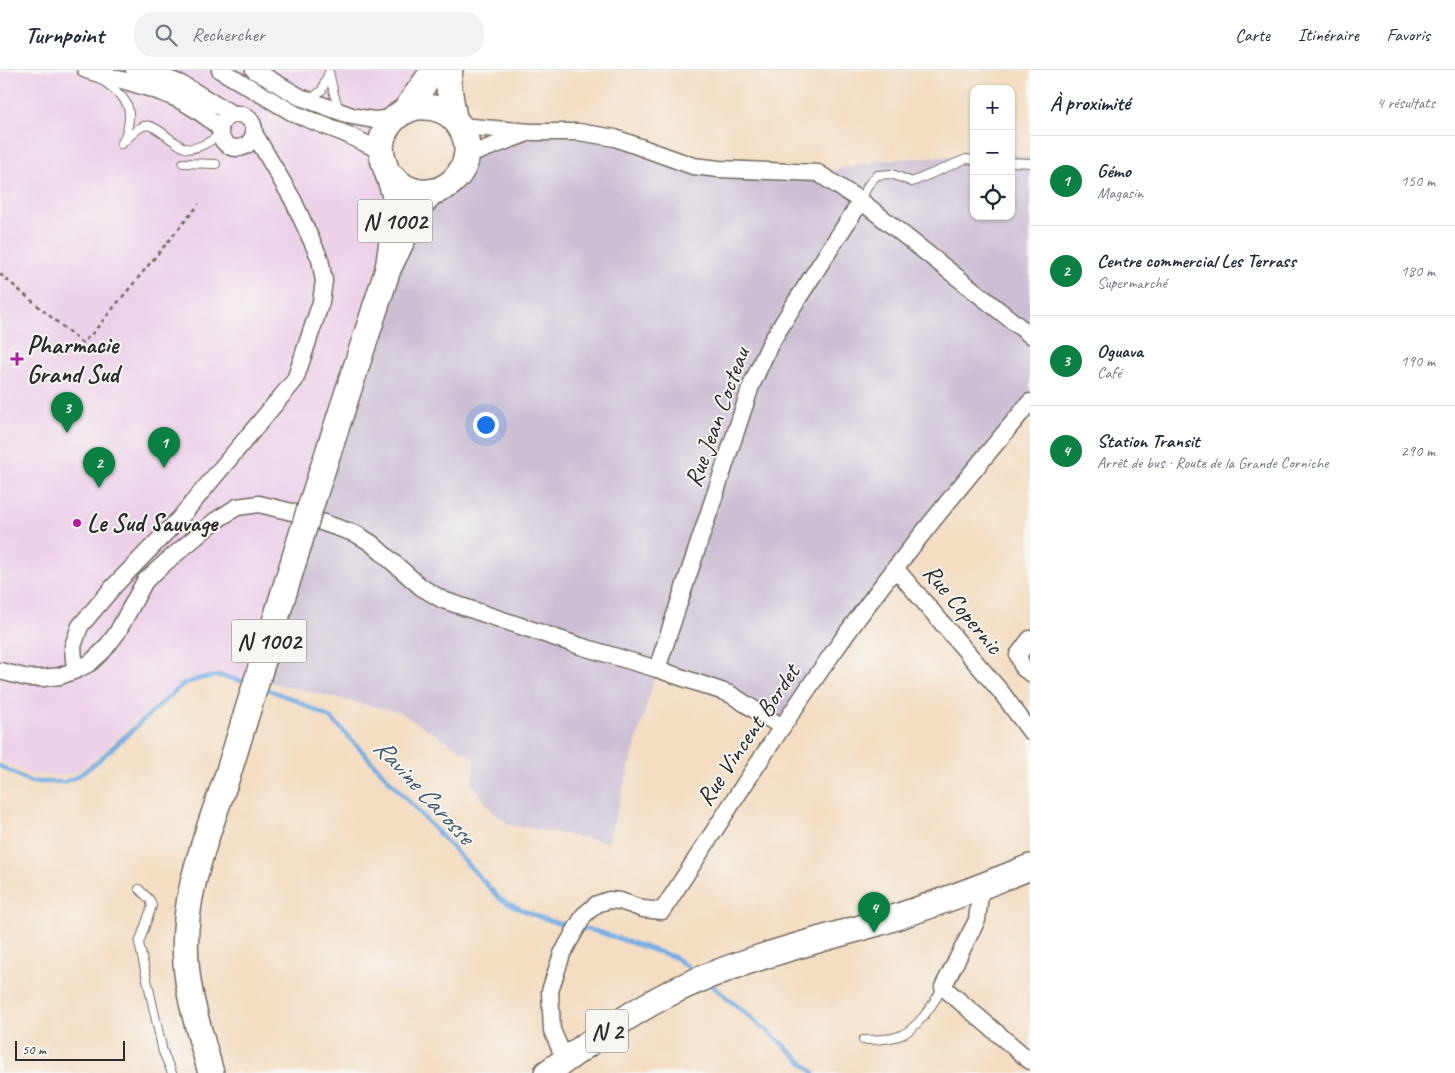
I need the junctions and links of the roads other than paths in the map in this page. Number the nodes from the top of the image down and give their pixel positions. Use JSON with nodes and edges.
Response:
{"nodes":[{"id":1,"x":86,"y":70,"type":"edge"},
{"id":2,"x":220,"y":70,"type":"edge"},
{"id":3,"x":254,"y":70,"type":"edge"},
{"id":4,"x":434,"y":70,"type":"edge"},
{"id":5,"x":450,"y":70,"type":"edge"},
{"id":6,"x":138,"y":71,"type":"edge"},
{"id":7,"x":327,"y":71,"type":"edge"},
{"id":8,"x":309,"y":101,"type":"junction"},
{"id":9,"x":340,"y":112,"type":"junction"},
{"id":10,"x":234,"y":114,"type":"junction"},
{"id":11,"x":400,"y":115,"type":"junction"},
{"id":12,"x":457,"y":122,"type":"junction"},
{"id":13,"x":220,"y":131,"type":"junction"},
{"id":14,"x":530,"y":132,"type":"junction"},
{"id":15,"x":254,"y":133,"type":"junction"},
{"id":16,"x":240,"y":147,"type":"junction"},
{"id":17,"x":381,"y":151,"type":"junction"},
{"id":18,"x":466,"y":156,"type":"junction"},
{"id":19,"x":970,"y":160,"type":"edge"},
{"id":20,"x":272,"y":162,"type":"junction"},
{"id":21,"x":1015,"y":162,"type":"edge"},
{"id":22,"x":183,"y":163,"type":"dead end"},
{"id":23,"x":1030,"y":163,"type":"edge"},
{"id":24,"x":216,"y":164,"type":"dead end"},
{"id":25,"x":389,"y":174,"type":"junction"},
{"id":26,"x":431,"y":192,"type":"junction"},
{"id":27,"x":862,"y":201,"type":"junction"},
{"id":28,"x":388,"y":269,"type":"junction"},
{"id":29,"x":1030,"y":335,"type":"edge"},
{"id":30,"x":1030,"y":402,"type":"edge"},
{"id":31,"x":895,"y":568,"type":"junction"},
{"id":32,"x":1030,"y":639,"type":"edge"},
{"id":33,"x":657,"y":669,"type":"junction"},
{"id":34,"x":76,"y":670,"type":"junction"},
{"id":35,"x":0,"y":671,"type":"edge"},
{"id":36,"x":1030,"y":673,"type":"edge"},
{"id":37,"x":782,"y":727,"type":"junction"},
{"id":38,"x":1030,"y":731,"type":"edge"},
{"id":39,"x":1030,"y":867,"type":"edge"},
{"id":40,"x":981,"y":887,"type":"junction"},
{"id":41,"x":138,"y":889,"type":"dead end"},
{"id":42,"x":944,"y":987,"type":"junction"},
{"id":43,"x":192,"y":1005,"type":"junction"},
{"id":44,"x":863,"y":1040,"type":"dead end"},
{"id":45,"x":1030,"y":1061,"type":"edge"},
{"id":46,"x":556,"y":1067,"type":"edge"},
{"id":47,"x":172,"y":1073,"type":"edge"},
{"id":48,"x":211,"y":1073,"type":"edge"},
{"id":49,"x":224,"y":1073,"type":"edge"}],
"edges":[{"from":1,"to":13,"type":"street"},
{"from":1,"to":13,"type":"lane"},
{"from":2,"to":17,"type":"street"},
{"from":3,"to":8,"type":"street"},
{"from":4,"to":11,"type":"main road"},
{"from":5,"to":12,"type":"main road"},
{"from":6,"to":10,"type":"street"},
{"from":7,"to":8,"type":"lane"},
{"from":7,"to":9,"type":"lane"},
{"from":8,"to":9,"type":"street"},
{"from":9,"to":11,"type":"street"},
{"from":10,"to":13,"type":"street"},
{"from":10,"to":15,"type":"street"},
{"from":11,"to":12,"type":"main road"},
{"from":11,"to":17,"type":"main road"},
{"from":12,"to":14,"type":"street"},
{"from":12,"to":18,"type":"main road"},
{"from":13,"to":16,"type":"street"},
{"from":14,"to":18,"type":"street"},
{"from":14,"to":27,"type":"street"},
{"from":15,"to":16,"type":"street"},
{"from":15,"to":20,"type":"street"},
{"from":16,"to":20,"type":"street"},
{"from":17,"to":25,"type":"main road"},
{"from":18,"to":26,"type":"main road"},
{"from":19,"to":27,"type":"lane"},
{"from":20,"to":34,"type":"street"},
{"from":21,"to":23,"type":"lane"},
{"from":22,"to":24,"type":"lane"},
{"from":25,"to":26,"type":"main road"},
{"from":25,"to":28,"type":"main road","number":"N 1002"},
{"from":26,"to":28,"type":"main road","number":"N 1002"},
{"from":27,"to":29,"type":"street"},
{"from":27,"to":33,"type":"street","name":"Rue Jean Cocteau"},
{"from":28,"to":43,"type":"main road","number":"N 1002","bridge":true},
{"from":30,"to":31,"type":"street","name":"Rue Vincent Bordet"},
{"from":31,"to":37,"type":"street","name":"Rue Vincent Bordet"},
{"from":31,"to":38,"type":"street","name":"Rue Copernic"},
{"from":32,"to":36,"type":"street"},
{"from":33,"to":34,"type":"street"},
{"from":33,"to":37,"type":"street"},
{"from":34,"to":35,"type":"street"},
{"from":37,"to":46,"type":"street","name":"Rue Vincent Bordet"},
{"from":39,"to":40,"type":"main road","number":"N 2"},
{"from":40,"to":42,"type":"street"},
{"from":40,"to":46,"type":"main road","number":"N 2"},
{"from":41,"to":47,"type":"lane"},
{"from":42,"to":44,"type":"lane"},
{"from":42,"to":45,"type":"street"},
{"from":43,"to":48,"type":"main road","number":"N 1002"},
{"from":43,"to":49,"type":"main road","number":"N 1002"}]}
